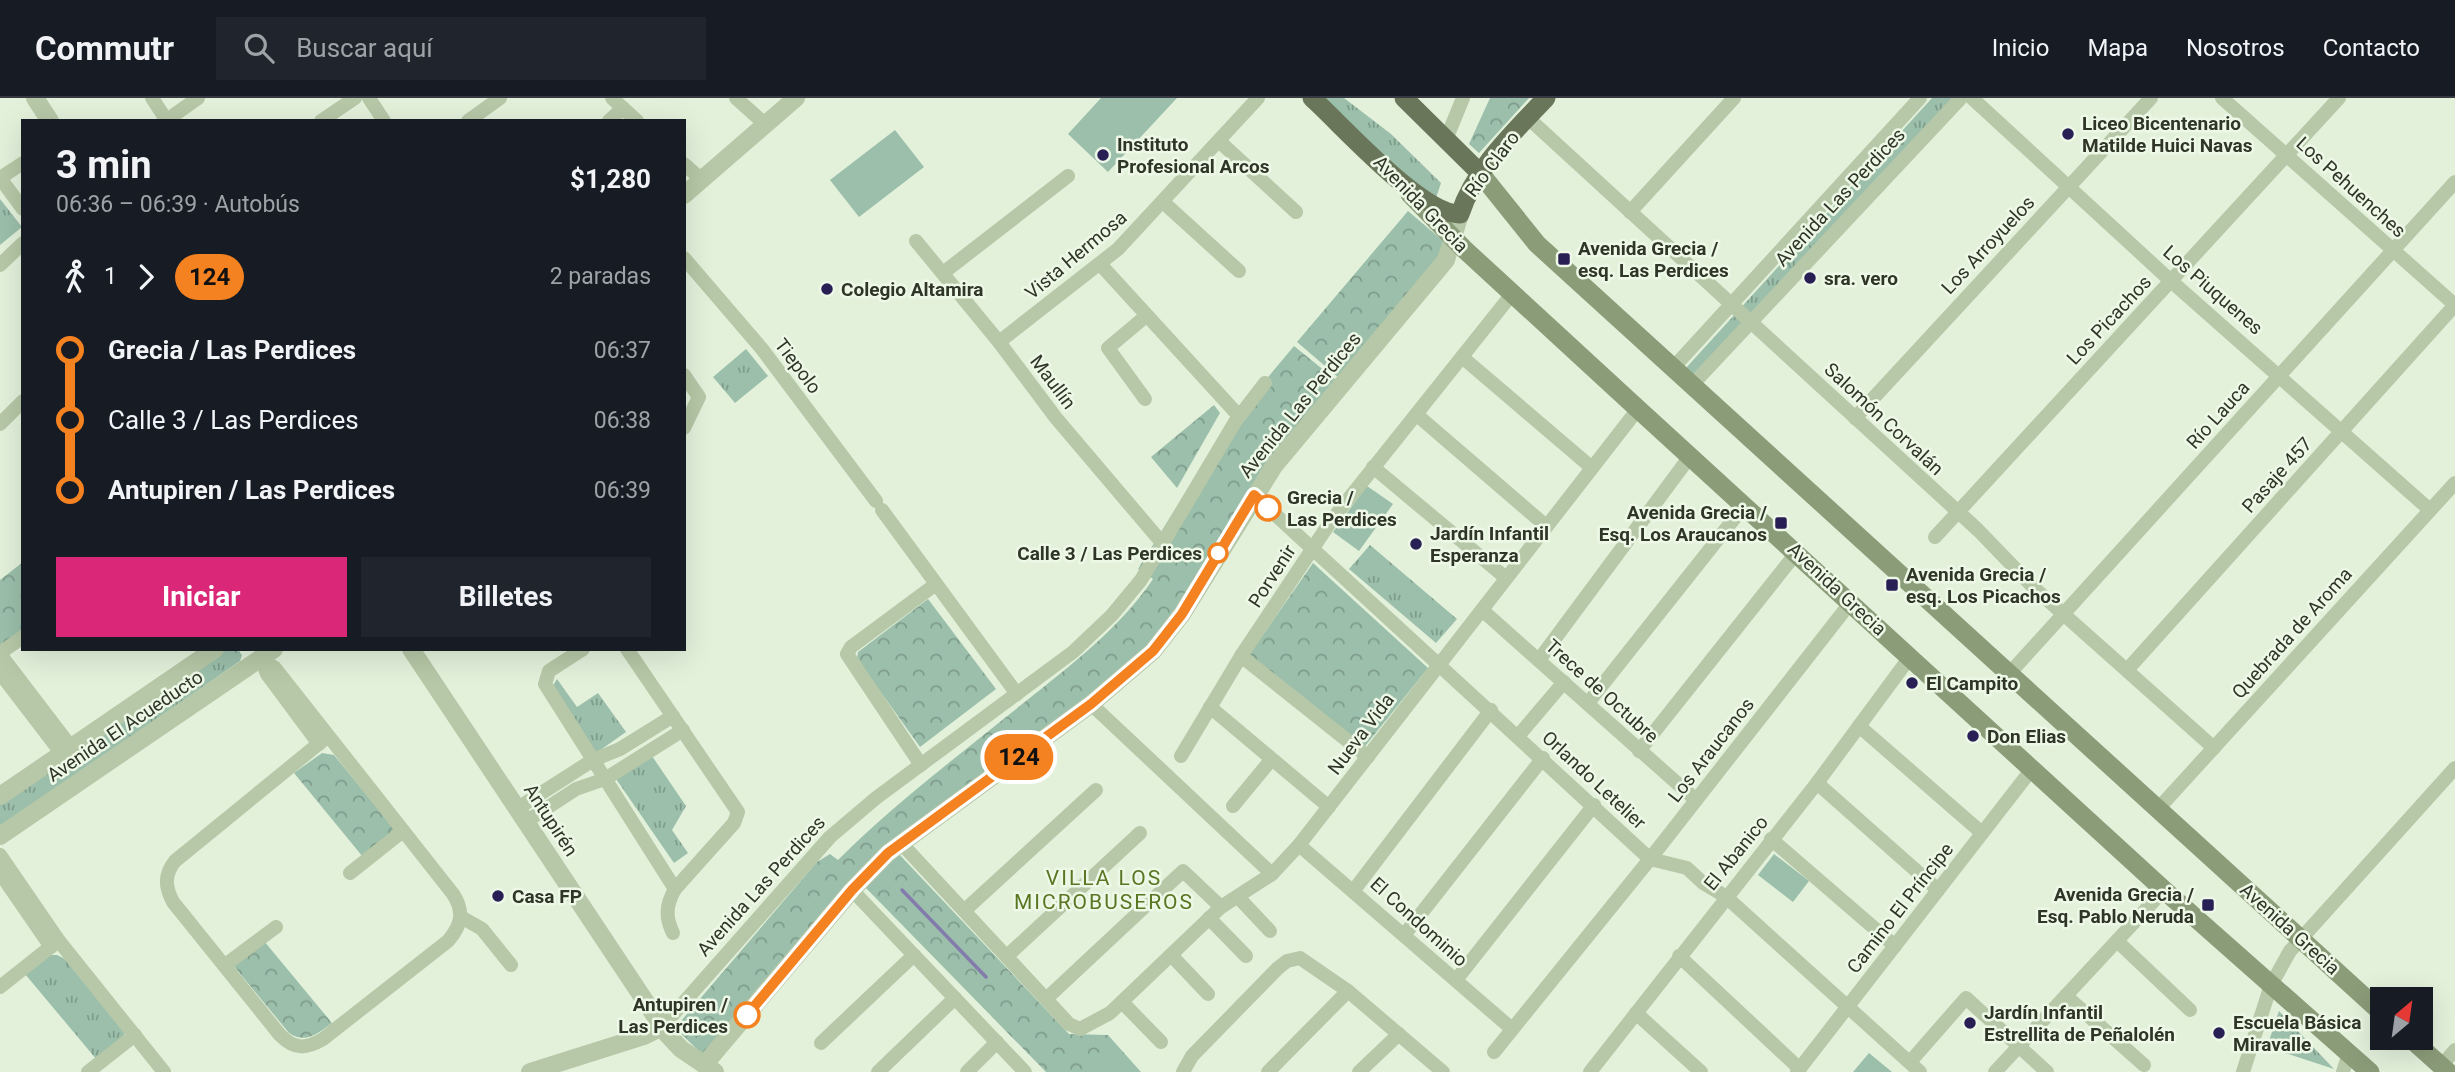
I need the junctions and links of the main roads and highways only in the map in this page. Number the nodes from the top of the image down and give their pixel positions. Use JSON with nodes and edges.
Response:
{"nodes":[{"id":1,"x":1312,"y":98,"type":"edge"},
{"id":2,"x":1404,"y":98,"type":"edge"},
{"id":3,"x":1546,"y":98,"type":"edge"},
{"id":4,"x":1480,"y":173,"type":"junction"},
{"id":5,"x":1394,"y":176,"type":"junction"},
{"id":6,"x":2370,"y":1004,"type":"edge"},
{"id":7,"x":2423,"y":1050,"type":"edge"},
{"id":8,"x":2346,"y":1063,"type":"edge"},
{"id":9,"x":2444,"y":1069,"type":"edge"},
{"id":10,"x":2370,"y":1072,"type":"edge"}],
"edges":[{"from":1,"to":5,"type":"main road","name":"Avenida Grecia"},
{"from":2,"to":4,"type":"main road","name":"Avenida Grecia"},
{"from":3,"to":4,"type":"main road","name":"Río Claro"},
{"from":4,"to":5,"type":"main road","name":"Río Claro"},
{"from":4,"to":6,"type":"main road","name":"Avenida Grecia"},
{"from":5,"to":8,"type":"main road","name":"Avenida Grecia"},
{"from":7,"to":9,"type":"main road"},
{"from":8,"to":10,"type":"main road","name":"Avenida Grecia"}]}
